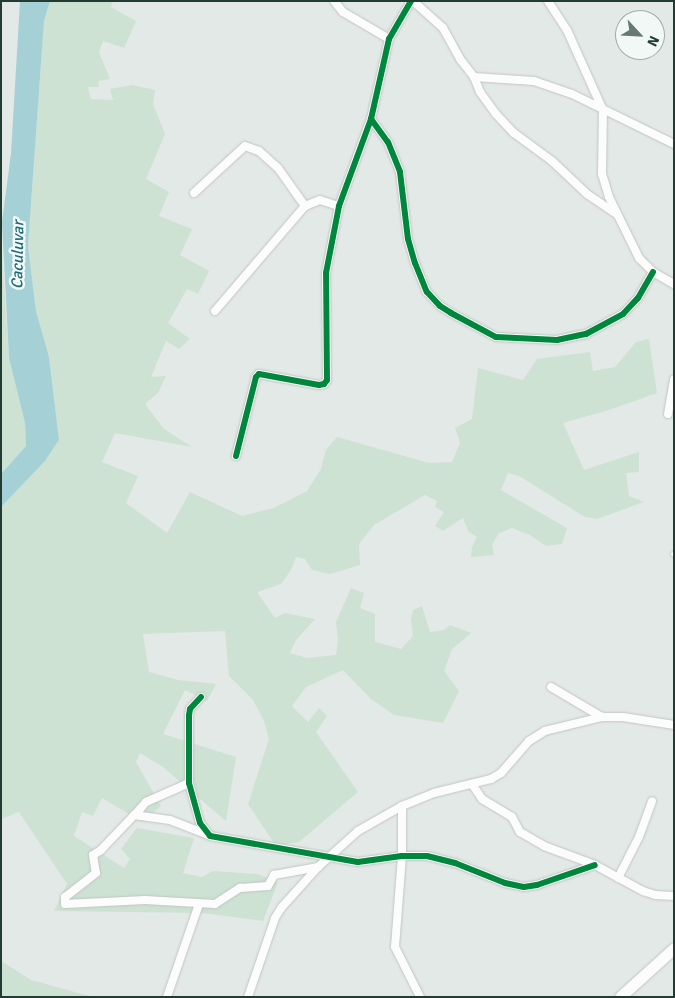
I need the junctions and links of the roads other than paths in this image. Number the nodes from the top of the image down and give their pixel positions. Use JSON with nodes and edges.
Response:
{"nodes":[{"id":1,"x":334,"y":1,"type":"edge"},
{"id":2,"x":412,"y":1,"type":"edge"},
{"id":3,"x":548,"y":1,"type":"edge"},
{"id":4,"x":389,"y":39,"type":"junction"},
{"id":5,"x":474,"y":77,"type":"junction"},
{"id":6,"x":603,"y":110,"type":"junction"},
{"id":7,"x":371,"y":119,"type":"junction"},
{"id":8,"x":674,"y":144,"type":"edge"},
{"id":9,"x":194,"y":193,"type":"dead end"},
{"id":10,"x":305,"y":206,"type":"junction"},
{"id":11,"x":339,"y":206,"type":"junction"},
{"id":12,"x":617,"y":214,"type":"junction"},
{"id":13,"x":653,"y":272,"type":"junction"},
{"id":14,"x":673,"y":285,"type":"edge"},
{"id":15,"x":215,"y":312,"type":"dead end"},
{"id":16,"x":674,"y":380,"type":"edge"},
{"id":17,"x":668,"y":414,"type":"dead end"},
{"id":18,"x":236,"y":456,"type":"dead end"},
{"id":19,"x":551,"y":687,"type":"dead end"},
{"id":20,"x":201,"y":697,"type":"dead end"},
{"id":21,"x":602,"y":717,"type":"junction"},
{"id":22,"x":674,"y":725,"type":"edge"},
{"id":23,"x":189,"y":783,"type":"junction"},
{"id":24,"x":472,"y":784,"type":"junction"},
{"id":25,"x":652,"y":801,"type":"dead end"},
{"id":26,"x":402,"y":806,"type":"junction"},
{"id":27,"x":134,"y":815,"type":"junction"},
{"id":28,"x":210,"y":836,"type":"junction"},
{"id":29,"x":402,"y":856,"type":"junction"},
{"id":30,"x":329,"y":857,"type":"junction"},
{"id":31,"x":595,"y":865,"type":"junction"},
{"id":32,"x":318,"y":867,"type":"junction"},
{"id":33,"x":618,"y":878,"type":"junction"},
{"id":34,"x":674,"y":896,"type":"edge"},
{"id":35,"x":199,"y":904,"type":"junction"},
{"id":36,"x":674,"y":948,"type":"edge"},
{"id":37,"x":167,"y":997,"type":"edge"},
{"id":38,"x":248,"y":997,"type":"edge"},
{"id":39,"x":420,"y":997,"type":"edge"},
{"id":40,"x":620,"y":997,"type":"edge"}],
"edges":[{"from":1,"to":4,"type":"street"},
{"from":2,"to":4,"type":"street"},
{"from":2,"to":5,"type":"street"},
{"from":3,"to":6,"type":"street"},
{"from":4,"to":7,"type":"street"},
{"from":5,"to":6,"type":"street"},
{"from":5,"to":12,"type":"street"},
{"from":6,"to":8,"type":"street"},
{"from":6,"to":12,"type":"street"},
{"from":7,"to":11,"type":"street"},
{"from":7,"to":13,"type":"street"},
{"from":9,"to":10,"type":"street"},
{"from":10,"to":11,"type":"street"},
{"from":10,"to":15,"type":"street"},
{"from":11,"to":18,"type":"street"},
{"from":12,"to":13,"type":"street"},
{"from":13,"to":14,"type":"street"},
{"from":16,"to":17,"type":"street"},
{"from":19,"to":21,"type":"street"},
{"from":20,"to":23,"type":"street"},
{"from":21,"to":22,"type":"street"},
{"from":21,"to":24,"type":"street"},
{"from":23,"to":27,"type":"street"},
{"from":23,"to":28,"type":"street"},
{"from":24,"to":26,"type":"street"},
{"from":24,"to":31,"type":"street"},
{"from":25,"to":33,"type":"street"},
{"from":26,"to":29,"type":"street"},
{"from":26,"to":30,"type":"street"},
{"from":27,"to":28,"type":"street"},
{"from":27,"to":35,"type":"street"},
{"from":28,"to":30,"type":"street"},
{"from":29,"to":30,"type":"street"},
{"from":29,"to":31,"type":"street"},
{"from":29,"to":39,"type":"street"},
{"from":30,"to":32,"type":"street"},
{"from":31,"to":33,"type":"street"},
{"from":32,"to":35,"type":"street"},
{"from":32,"to":38,"type":"street"},
{"from":33,"to":34,"type":"street"},
{"from":35,"to":37,"type":"street"},
{"from":36,"to":40,"type":"main road"}]}
